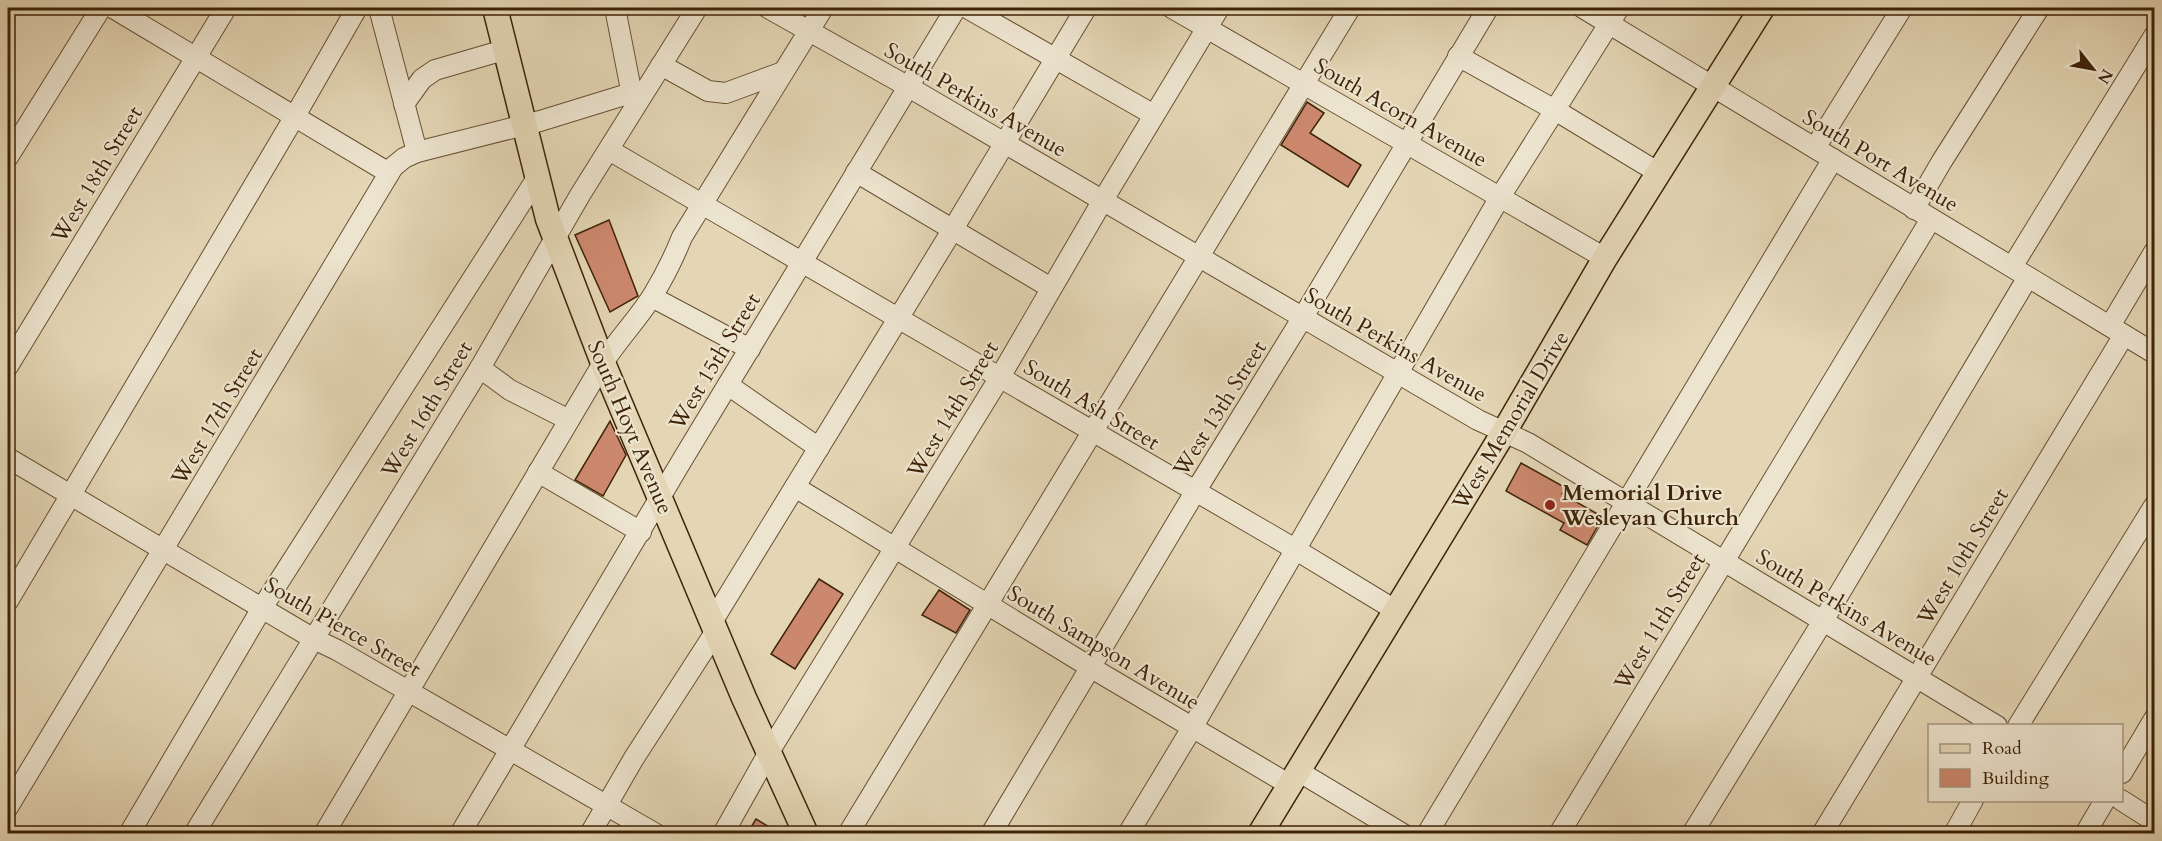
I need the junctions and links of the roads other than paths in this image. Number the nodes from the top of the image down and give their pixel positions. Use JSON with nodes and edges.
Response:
{"nodes":[{"id":1,"x":101,"y":8,"type":"edge"},
{"id":2,"x":113,"y":8,"type":"edge"},
{"id":3,"x":226,"y":8,"type":"edge"},
{"id":4,"x":357,"y":8,"type":"edge"},
{"id":5,"x":379,"y":8,"type":"edge"},
{"id":6,"x":495,"y":8,"type":"edge"},
{"id":7,"x":615,"y":8,"type":"edge"},
{"id":8,"x":697,"y":8,"type":"edge"},
{"id":9,"x":768,"y":8,"type":"edge"},
{"id":10,"x":823,"y":8,"type":"edge"},
{"id":11,"x":956,"y":8,"type":"edge"},
{"id":12,"x":967,"y":8,"type":"edge"},
{"id":13,"x":1086,"y":8,"type":"edge"},
{"id":14,"x":1172,"y":8,"type":"edge"},
{"id":15,"x":1219,"y":8,"type":"edge"},
{"id":16,"x":1350,"y":8,"type":"edge"},
{"id":17,"x":1488,"y":8,"type":"edge"},
{"id":18,"x":1583,"y":8,"type":"edge"},
{"id":19,"x":1762,"y":8,"type":"edge"},
{"id":20,"x":1902,"y":8,"type":"edge"},
{"id":21,"x":2039,"y":8,"type":"edge"},
{"id":22,"x":1614,"y":16,"type":"edge"},
{"id":23,"x":1206,"y":28,"type":"junction"},
{"id":24,"x":808,"y":31,"type":"junction"},
{"id":25,"x":2154,"y":36,"type":"edge"},
{"id":26,"x":504,"y":50,"type":"junction"},
{"id":27,"x":195,"y":56,"type":"junction"},
{"id":28,"x":1458,"y":56,"type":"junction"},
{"id":29,"x":1055,"y":59,"type":"junction"},
{"id":30,"x":661,"y":65,"type":"junction"},
{"id":31,"x":783,"y":72,"type":"junction"},
{"id":32,"x":1305,"y":85,"type":"junction"},
{"id":33,"x":907,"y":86,"type":"junction"},
{"id":34,"x":1713,"y":87,"type":"junction"},
{"id":35,"x":633,"y":100,"type":"junction"},
{"id":36,"x":404,"y":104,"type":"junction"},
{"id":37,"x":1555,"y":110,"type":"junction"},
{"id":38,"x":1154,"y":115,"type":"junction"},
{"id":39,"x":295,"y":116,"type":"junction"},
{"id":40,"x":524,"y":125,"type":"junction"},
{"id":41,"x":1407,"y":143,"type":"junction"},
{"id":42,"x":1004,"y":144,"type":"junction"},
{"id":43,"x":1815,"y":148,"type":"junction"},
{"id":44,"x":609,"y":150,"type":"junction"},
{"id":45,"x":417,"y":152,"type":"junction"},
{"id":46,"x":8,"y":157,"type":"edge"},
{"id":47,"x":1833,"y":159,"type":"junction"},
{"id":48,"x":855,"y":172,"type":"junction"},
{"id":49,"x":389,"y":173,"type":"junction"},
{"id":50,"x":1659,"y":173,"type":"junction"},
{"id":51,"x":537,"y":178,"type":"junction"},
{"id":52,"x":1500,"y":197,"type":"junction"},
{"id":53,"x":1102,"y":200,"type":"junction"},
{"id":54,"x":702,"y":204,"type":"junction"},
{"id":55,"x":1922,"y":214,"type":"junction"},
{"id":56,"x":953,"y":229,"type":"junction"},
{"id":57,"x":556,"y":239,"type":"junction"},
{"id":58,"x":2154,"y":252,"type":"edge"},
{"id":59,"x":1200,"y":257,"type":"junction"},
{"id":60,"x":1605,"y":258,"type":"junction"},
{"id":61,"x":803,"y":262,"type":"junction"},
{"id":62,"x":2012,"y":267,"type":"junction"},
{"id":63,"x":2028,"y":277,"type":"junction"},
{"id":64,"x":1051,"y":288,"type":"junction"},
{"id":65,"x":652,"y":297,"type":"junction"},
{"id":66,"x":1303,"y":317,"type":"junction"},
{"id":67,"x":899,"y":318,"type":"junction"},
{"id":68,"x":2117,"y":330,"type":"junction"},
{"id":69,"x":750,"y":349,"type":"junction"},
{"id":70,"x":2154,"y":353,"type":"edge"},
{"id":71,"x":603,"y":363,"type":"junction"},
{"id":72,"x":8,"y":366,"type":"edge"},
{"id":73,"x":480,"y":368,"type":"junction"},
{"id":74,"x":1397,"y":373,"type":"junction"},
{"id":75,"x":1000,"y":377,"type":"junction"},
{"id":76,"x":728,"y":385,"type":"junction"},
{"id":77,"x":569,"y":420,"type":"junction"},
{"id":78,"x":1093,"y":432,"type":"junction"},
{"id":79,"x":1504,"y":432,"type":"junction"},
{"id":80,"x":819,"y":448,"type":"junction"},
{"id":81,"x":8,"y":459,"type":"edge"},
{"id":82,"x":538,"y":472,"type":"junction"},
{"id":83,"x":795,"y":487,"type":"junction"},
{"id":84,"x":1194,"y":492,"type":"junction"},
{"id":85,"x":70,"y":495,"type":"junction"},
{"id":86,"x":661,"y":497,"type":"junction"},
{"id":87,"x":1626,"y":502,"type":"junction"},
{"id":88,"x":2154,"y":506,"type":"edge"},
{"id":89,"x":641,"y":532,"type":"junction"},
{"id":90,"x":895,"y":548,"type":"junction"},
{"id":91,"x":163,"y":550,"type":"junction"},
{"id":92,"x":1296,"y":550,"type":"junction"},
{"id":93,"x":1723,"y":561,"type":"junction"},
{"id":94,"x":8,"y":601,"type":"edge"},
{"id":95,"x":987,"y":604,"type":"junction"},
{"id":96,"x":262,"y":609,"type":"junction"},
{"id":97,"x":1395,"y":610,"type":"junction"},
{"id":98,"x":1823,"y":621,"type":"junction"},
{"id":99,"x":714,"y":627,"type":"junction"},
{"id":100,"x":314,"y":639,"type":"junction"},
{"id":101,"x":1090,"y":667,"type":"junction"},
{"id":102,"x":1917,"y":677,"type":"junction"},
{"id":103,"x":408,"y":690,"type":"junction"},
{"id":104,"x":2154,"y":719,"type":"edge"},
{"id":105,"x":1994,"y":724,"type":"edge"},
{"id":106,"x":2019,"y":724,"type":"edge"},
{"id":107,"x":1192,"y":728,"type":"junction"},
{"id":108,"x":510,"y":750,"type":"junction"},
{"id":109,"x":769,"y":752,"type":"junction"},
{"id":110,"x":2123,"y":771,"type":"edge"},
{"id":111,"x":1294,"y":778,"type":"junction"},
{"id":112,"x":1972,"y":802,"type":"edge"},
{"id":113,"x":2104,"y":802,"type":"edge"},
{"id":114,"x":2123,"y":802,"type":"edge"},
{"id":115,"x":607,"y":806,"type":"junction"},
{"id":116,"x":8,"y":807,"type":"edge"},
{"id":117,"x":2154,"y":821,"type":"edge"},
{"id":118,"x":129,"y":834,"type":"edge"},
{"id":119,"x":194,"y":834,"type":"edge"},
{"id":120,"x":324,"y":834,"type":"edge"},
{"id":121,"x":460,"y":834,"type":"edge"},
{"id":122,"x":590,"y":834,"type":"edge"},
{"id":123,"x":656,"y":834,"type":"edge"},
{"id":124,"x":723,"y":834,"type":"edge"},
{"id":125,"x":806,"y":834,"type":"edge"},
{"id":126,"x":848,"y":834,"type":"edge"},
{"id":127,"x":991,"y":834,"type":"edge"},
{"id":128,"x":1128,"y":834,"type":"edge"},
{"id":129,"x":1260,"y":834,"type":"edge"},
{"id":130,"x":1403,"y":834,"type":"edge"},
{"id":131,"x":1427,"y":834,"type":"edge"},
{"id":132,"x":1559,"y":834,"type":"edge"},
{"id":133,"x":1692,"y":834,"type":"edge"},
{"id":134,"x":1822,"y":834,"type":"edge"},
{"id":135,"x":1954,"y":834,"type":"edge"},
{"id":136,"x":2085,"y":834,"type":"edge"}],
"edges":[{"from":1,"to":46,"type":"street"},
{"from":2,"to":27,"type":"street"},
{"from":3,"to":27,"type":"street","name":"West 18th Street"},
{"from":4,"to":39,"type":"street"},
{"from":5,"to":36,"type":"street"},
{"from":6,"to":26,"type":"main road","name":"South Hoyt Avenue"},
{"from":7,"to":35,"type":"street"},
{"from":8,"to":30,"type":"street","name":"West 16th Street"},
{"from":9,"to":24,"type":"street","name":"South Perkins Avenue"},
{"from":10,"to":24,"type":"street"},
{"from":11,"to":33,"type":"street","name":"West 15th Street"},
{"from":12,"to":29,"type":"street"},
{"from":13,"to":29,"type":"street"},
{"from":14,"to":23,"type":"street","name":"South Acorn Avenue"},
{"from":15,"to":23,"type":"street","name":"West 14th Street"},
{"from":16,"to":32,"type":"street"},
{"from":17,"to":28,"type":"street","name":"West 13th Street"},
{"from":18,"to":22,"type":"street","name":"South Port Avenue"},
{"from":19,"to":34,"type":"main road","name":"West Memorial Drive"},
{"from":20,"to":43,"type":"street"},
{"from":21,"to":55,"type":"street","name":"West 11th Street"},
{"from":22,"to":34,"type":"street","name":"South Port Avenue"},
{"from":22,"to":37,"type":"street"},
{"from":23,"to":32,"type":"street","name":"South Acorn Avenue"},
{"from":23,"to":38,"type":"street","name":"West 14th Street"},
{"from":24,"to":31,"type":"street"},
{"from":24,"to":33,"type":"street","name":"South Perkins Avenue"},
{"from":25,"to":62,"type":"street"},
{"from":26,"to":36,"type":"street"},
{"from":26,"to":40,"type":"main road","name":"South Hoyt Avenue"},
{"from":27,"to":39,"type":"street"},
{"from":27,"to":72,"type":"street","name":"West 18th Street"},
{"from":28,"to":37,"type":"street"},
{"from":28,"to":41,"type":"street","name":"West 13th Street"},
{"from":29,"to":38,"type":"street"},
{"from":29,"to":42,"type":"street"},
{"from":30,"to":31,"type":"street"},
{"from":30,"to":35,"type":"street","name":"West 16th Street"},
{"from":31,"to":54,"type":"street"},
{"from":32,"to":41,"type":"street","name":"South Acorn Avenue"},
{"from":32,"to":59,"type":"street"},
{"from":33,"to":42,"type":"street","name":"South Perkins Avenue"},
{"from":33,"to":48,"type":"street","name":"West 15th Street"},
{"from":34,"to":43,"type":"street","name":"South Port Avenue"},
{"from":34,"to":50,"type":"main road","name":"West Memorial Drive"},
{"from":35,"to":40,"type":"street","name":"West 17th Street"},
{"from":35,"to":44,"type":"street","name":"West 16th Street"},
{"from":36,"to":45,"type":"street"},
{"from":37,"to":50,"type":"street"},
{"from":37,"to":52,"type":"street"},
{"from":38,"to":53,"type":"street","name":"West 14th Street"},
{"from":39,"to":49,"type":"street"},
{"from":39,"to":85,"type":"street"},
{"from":40,"to":45,"type":"street","name":"West 17th Street"},
{"from":40,"to":51,"type":"main road","name":"South Hoyt Avenue"},
{"from":41,"to":52,"type":"street","name":"South Acorn Avenue"},
{"from":41,"to":66,"type":"street","name":"West 13th Street"},
{"from":42,"to":53,"type":"street","name":"South Perkins Avenue"},
{"from":42,"to":56,"type":"street"},
{"from":43,"to":47,"type":"street","name":"South Port Avenue"},
{"from":44,"to":54,"type":"street","name":"South Ash Street"},
{"from":44,"to":57,"type":"street","name":"West 16th Street"},
{"from":45,"to":49,"type":"street","name":"West 17th Street"},
{"from":47,"to":55,"type":"street","name":"South Port Avenue"},
{"from":47,"to":87,"type":"street"},
{"from":48,"to":56,"type":"street"},
{"from":48,"to":61,"type":"street","name":"West 15th Street"},
{"from":49,"to":91,"type":"street","name":"West 17th Street"},
{"from":50,"to":60,"type":"main road","name":"West Memorial Drive"},
{"from":51,"to":57,"type":"main road","name":"South Hoyt Avenue"},
{"from":51,"to":96,"type":"street"},
{"from":52,"to":60,"type":"street","name":"South Acorn Avenue"},
{"from":52,"to":74,"type":"street"},
{"from":53,"to":59,"type":"street","name":"South Perkins Avenue"},
{"from":53,"to":64,"type":"street","name":"West 14th Street"},
{"from":54,"to":61,"type":"street","name":"South Ash Street"},
{"from":54,"to":65,"type":"street"},
{"from":55,"to":62,"type":"street","name":"South Port Avenue"},
{"from":55,"to":93,"type":"street","name":"West 11th Street"},
{"from":56,"to":64,"type":"street"},
{"from":56,"to":67,"type":"street"},
{"from":57,"to":71,"type":"main road","name":"South Hoyt Avenue"},
{"from":57,"to":73,"type":"street","name":"West 16th Street"},
{"from":58,"to":68,"type":"street","name":"West 10th Street"},
{"from":59,"to":66,"type":"street","name":"South Perkins Avenue"},
{"from":59,"to":78,"type":"street"},
{"from":60,"to":79,"type":"main road","name":"West Memorial Drive"},
{"from":61,"to":67,"type":"street","name":"South Ash Street"},
{"from":61,"to":69,"type":"street","name":"West 15th Street"},
{"from":62,"to":63,"type":"street","name":"South Port Avenue"},
{"from":63,"to":68,"type":"street","name":"South Port Avenue"},
{"from":63,"to":98,"type":"street"},
{"from":64,"to":75,"type":"street","name":"West 14th Street"},
{"from":65,"to":69,"type":"street"},
{"from":65,"to":71,"type":"street"},
{"from":66,"to":74,"type":"street","name":"South Perkins Avenue"},
{"from":66,"to":84,"type":"street","name":"West 13th Street"},
{"from":67,"to":75,"type":"street","name":"South Ash Street"},
{"from":67,"to":80,"type":"street"},
{"from":68,"to":70,"type":"street","name":"South Port Avenue"},
{"from":68,"to":102,"type":"street","name":"West 10th Street"},
{"from":69,"to":76,"type":"street","name":"West 15th Street"},
{"from":71,"to":77,"type":"street"},
{"from":71,"to":86,"type":"main road","name":"South Hoyt Avenue"},
{"from":73,"to":77,"type":"street"},
{"from":73,"to":100,"type":"street","name":"West 16th Street"},
{"from":74,"to":79,"type":"street","name":"South Perkins Avenue"},
{"from":74,"to":92,"type":"street"},
{"from":75,"to":78,"type":"street","name":"South Ash Street"},
{"from":75,"to":90,"type":"street","name":"West 14th Street"},
{"from":76,"to":80,"type":"street"},
{"from":76,"to":86,"type":"street","name":"West 15th Street"},
{"from":77,"to":82,"type":"street"},
{"from":78,"to":84,"type":"street","name":"South Ash Street"},
{"from":78,"to":95,"type":"street"},
{"from":79,"to":87,"type":"street","name":"South Perkins Avenue"},
{"from":79,"to":97,"type":"main road","name":"West Memorial Drive"},
{"from":80,"to":83,"type":"street"},
{"from":81,"to":85,"type":"street","name":"South Pierce Street"},
{"from":82,"to":89,"type":"street"},
{"from":82,"to":103,"type":"street"},
{"from":83,"to":90,"type":"street","name":"South Sampson Avenue"},
{"from":83,"to":99,"type":"street"},
{"from":84,"to":92,"type":"street","name":"South Ash Street"},
{"from":84,"to":101,"type":"street","name":"West 13th Street"},
{"from":85,"to":91,"type":"street","name":"South Pierce Street"},
{"from":85,"to":94,"type":"street"},
{"from":86,"to":89,"type":"street","name":"West 15th Street"},
{"from":86,"to":99,"type":"main road","name":"South Hoyt Avenue"},
{"from":87,"to":93,"type":"street","name":"South Perkins Avenue"},
{"from":87,"to":131,"type":"street"},
{"from":88,"to":106,"type":"street"},
{"from":89,"to":108,"type":"street","name":"West 15th Street"},
{"from":90,"to":95,"type":"street","name":"South Sampson Avenue"},
{"from":90,"to":109,"type":"street","name":"West 14th Street"},
{"from":91,"to":96,"type":"street","name":"South Pierce Street"},
{"from":91,"to":116,"type":"street","name":"West 17th Street"},
{"from":92,"to":97,"type":"street","name":"South Ash Street"},
{"from":92,"to":107,"type":"street"},
{"from":93,"to":98,"type":"street","name":"South Perkins Avenue"},
{"from":93,"to":132,"type":"street","name":"West 11th Street"},
{"from":95,"to":101,"type":"street","name":"South Sampson Avenue"},
{"from":95,"to":126,"type":"street"},
{"from":96,"to":100,"type":"street","name":"South Pierce Street"},
{"from":96,"to":118,"type":"street"},
{"from":97,"to":111,"type":"main road","name":"West Memorial Drive"},
{"from":98,"to":102,"type":"street","name":"South Perkins Avenue"},
{"from":98,"to":133,"type":"street"},
{"from":99,"to":109,"type":"main road","name":"South Hoyt Avenue"},
{"from":99,"to":115,"type":"street"},
{"from":100,"to":103,"type":"street","name":"South Pierce Street"},
{"from":100,"to":119,"type":"street","name":"West 16th Street"},
{"from":101,"to":107,"type":"street","name":"South Sampson Avenue"},
{"from":101,"to":127,"type":"street","name":"West 13th Street"},
{"from":102,"to":105,"type":"street","name":"South Perkins Avenue"},
{"from":102,"to":134,"type":"street","name":"West 10th Street"},
{"from":103,"to":108,"type":"street","name":"South Pierce Street"},
{"from":103,"to":120,"type":"street"},
{"from":104,"to":110,"type":"street"},
{"from":107,"to":111,"type":"street","name":"South Sampson Avenue"},
{"from":107,"to":128,"type":"street"},
{"from":108,"to":115,"type":"street","name":"South Pierce Street"},
{"from":108,"to":121,"type":"street","name":"West 15th Street"},
{"from":109,"to":124,"type":"street","name":"West 14th Street"},
{"from":109,"to":125,"type":"main road","name":"South Hoyt Avenue"},
{"from":111,"to":129,"type":"main road","name":"West Memorial Drive"},
{"from":111,"to":130,"type":"street","name":"South Sampson Avenue"},
{"from":112,"to":135,"type":"street"},
{"from":113,"to":136,"type":"street"},
{"from":114,"to":117,"type":"street"},
{"from":115,"to":122,"type":"street"},
{"from":115,"to":123,"type":"street","name":"South Pierce Street"}]}
